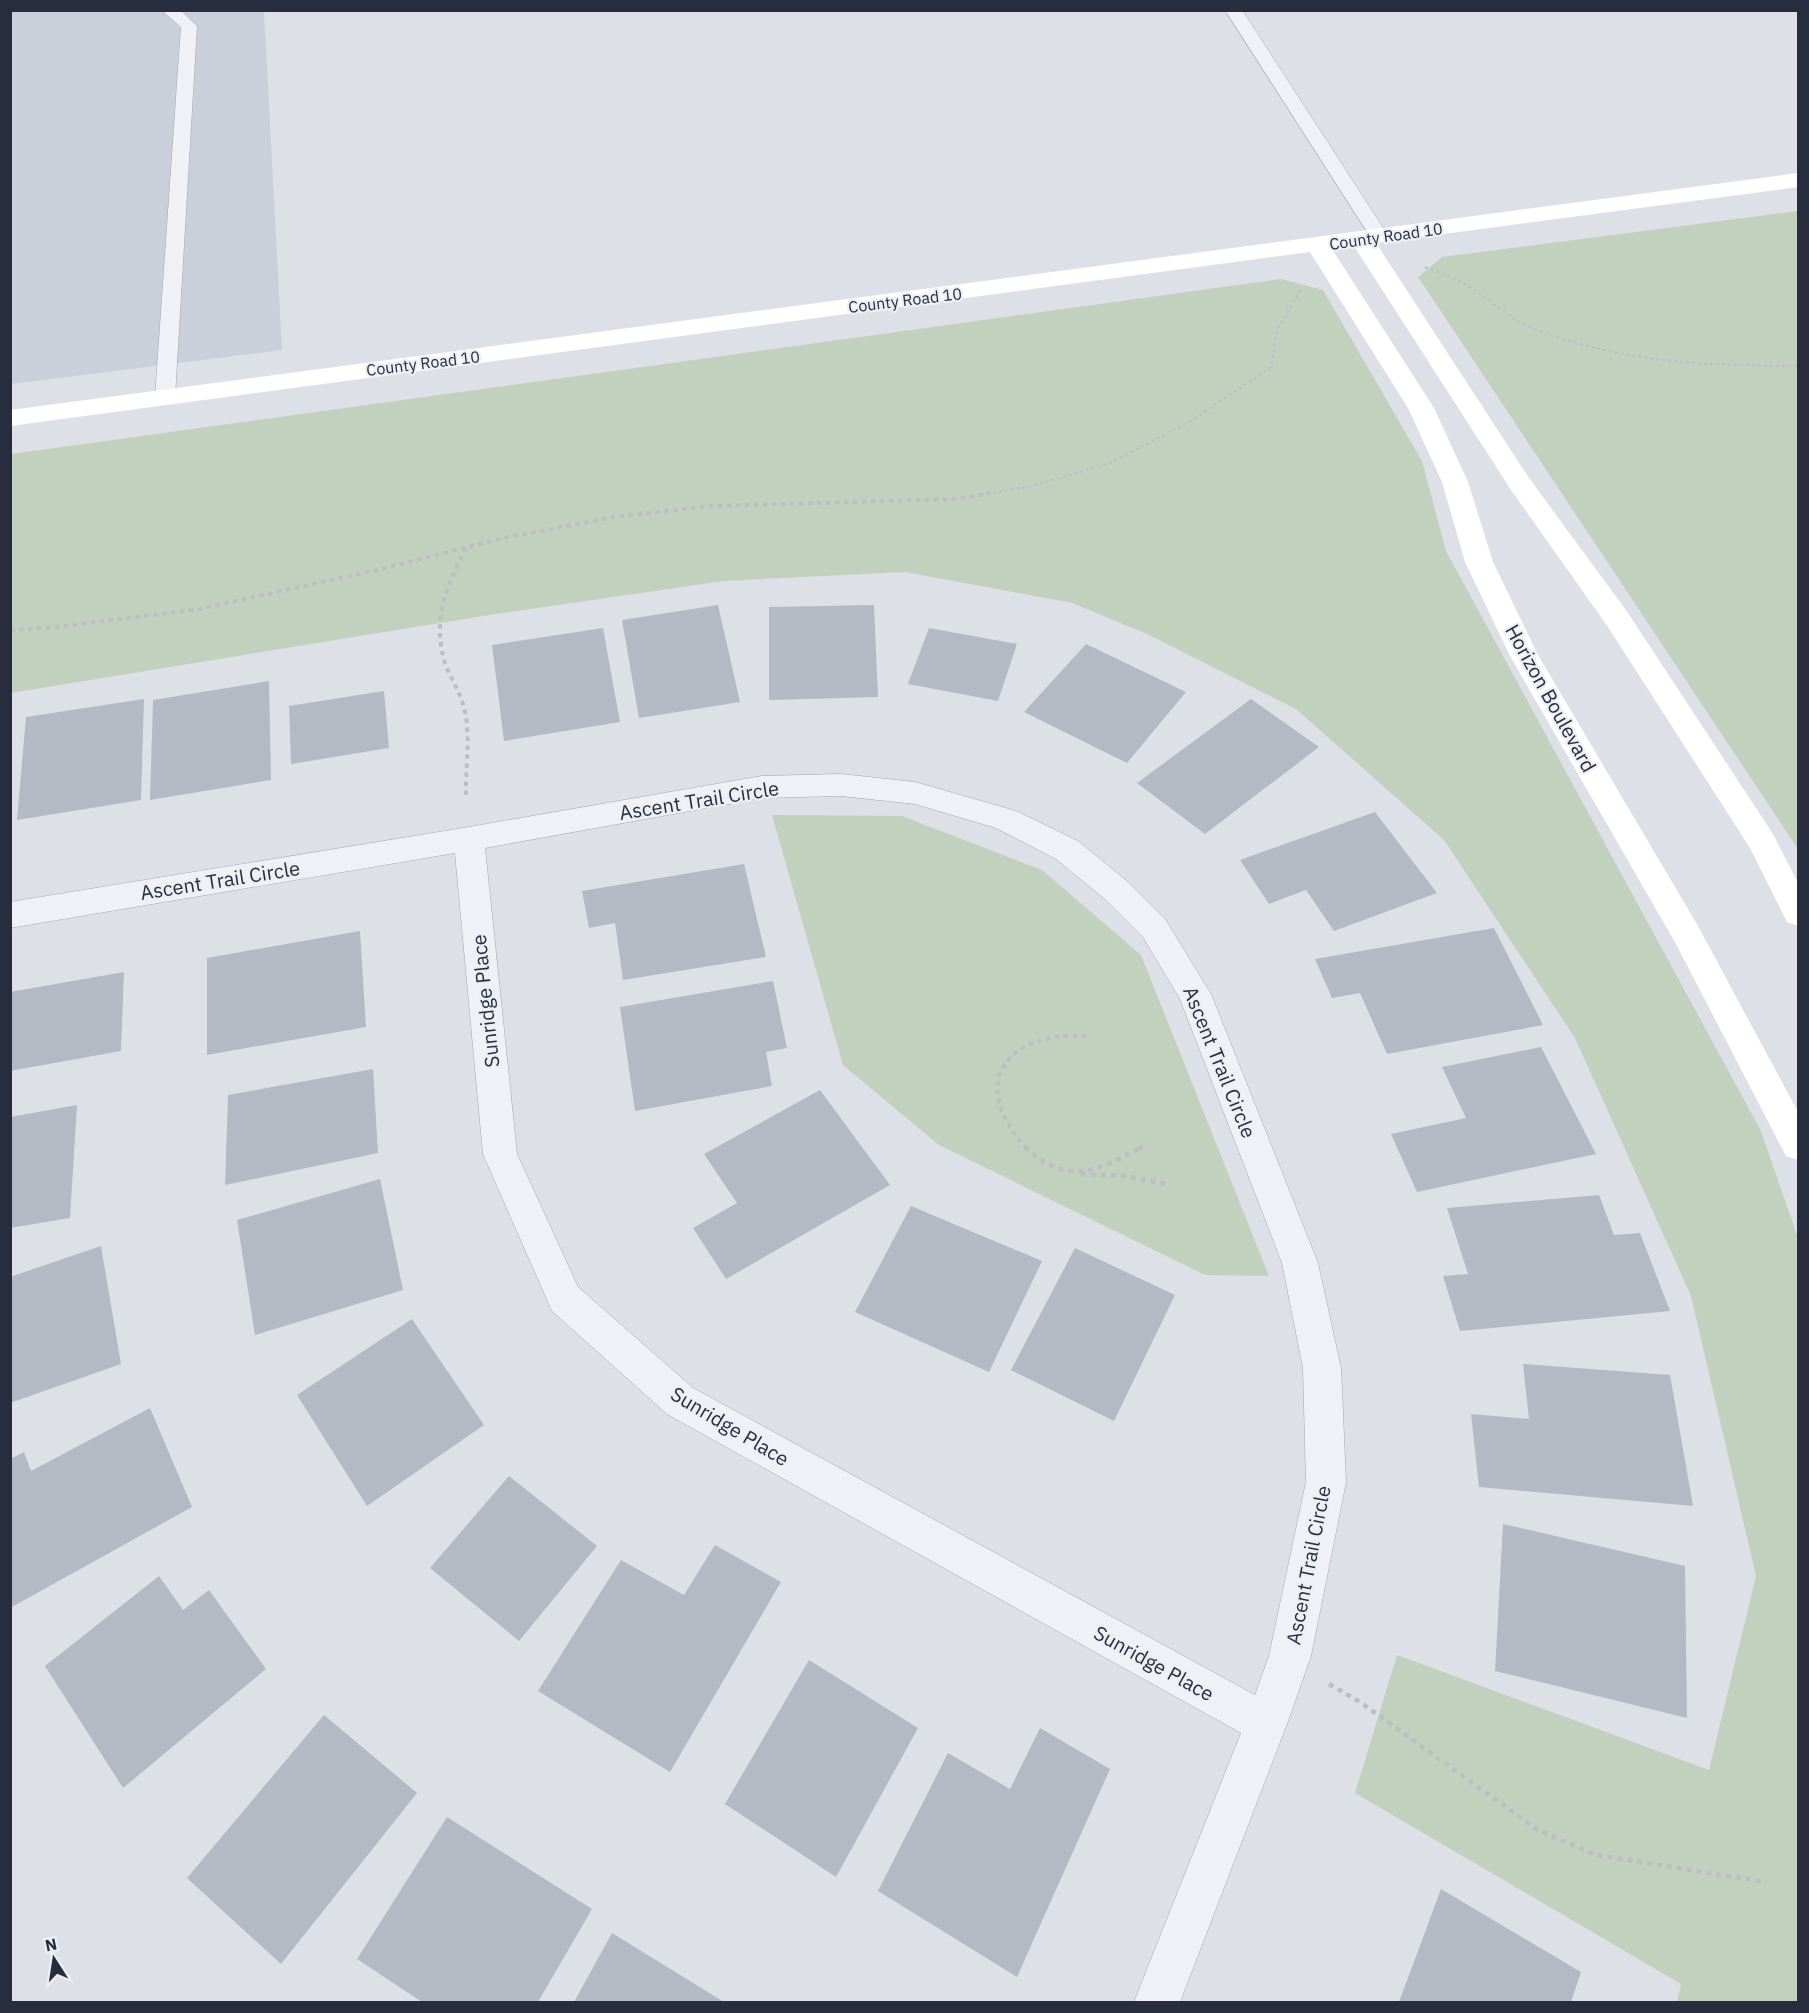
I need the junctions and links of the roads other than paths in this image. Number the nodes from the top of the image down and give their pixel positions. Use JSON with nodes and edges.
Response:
{"nodes":[{"id":1,"x":169,"y":10,"type":"edge"},
{"id":2,"x":1233,"y":10,"type":"edge"},
{"id":3,"x":1798,"y":180,"type":"edge"},
{"id":4,"x":1371,"y":238,"type":"junction"},
{"id":5,"x":1318,"y":246,"type":"junction"},
{"id":6,"x":165,"y":397,"type":"junction"},
{"id":7,"x":10,"y":418,"type":"edge"},
{"id":8,"x":469,"y":839,"type":"junction"},
{"id":9,"x":1798,"y":913,"type":"edge"},
{"id":10,"x":10,"y":915,"type":"edge"},
{"id":11,"x":1798,"y":1145,"type":"edge"},
{"id":12,"x":1266,"y":1724,"type":"junction"},
{"id":13,"x":1157,"y":2002,"type":"edge"}],
"edges":[{"from":1,"to":6,"type":"lane"},
{"from":2,"to":4,"type":"lane"},
{"from":3,"to":4,"type":"street","name":"County Road 10"},
{"from":4,"to":5,"type":"street","name":"County Road 10"},
{"from":4,"to":9,"type":"street"},
{"from":5,"to":6,"type":"street","name":"County Road 10"},
{"from":5,"to":11,"type":"street","name":"Horizon Boulevard"},
{"from":6,"to":7,"type":"street","name":"County Road 10"},
{"from":8,"to":10,"type":"street","name":"Ascent Trail Circle"},
{"from":8,"to":12,"type":"street","name":"Sunridge Place"},
{"from":8,"to":12,"type":"street","name":"Ascent Trail Circle"},
{"from":12,"to":13,"type":"street","name":"Ascent Trail Circle"}]}
